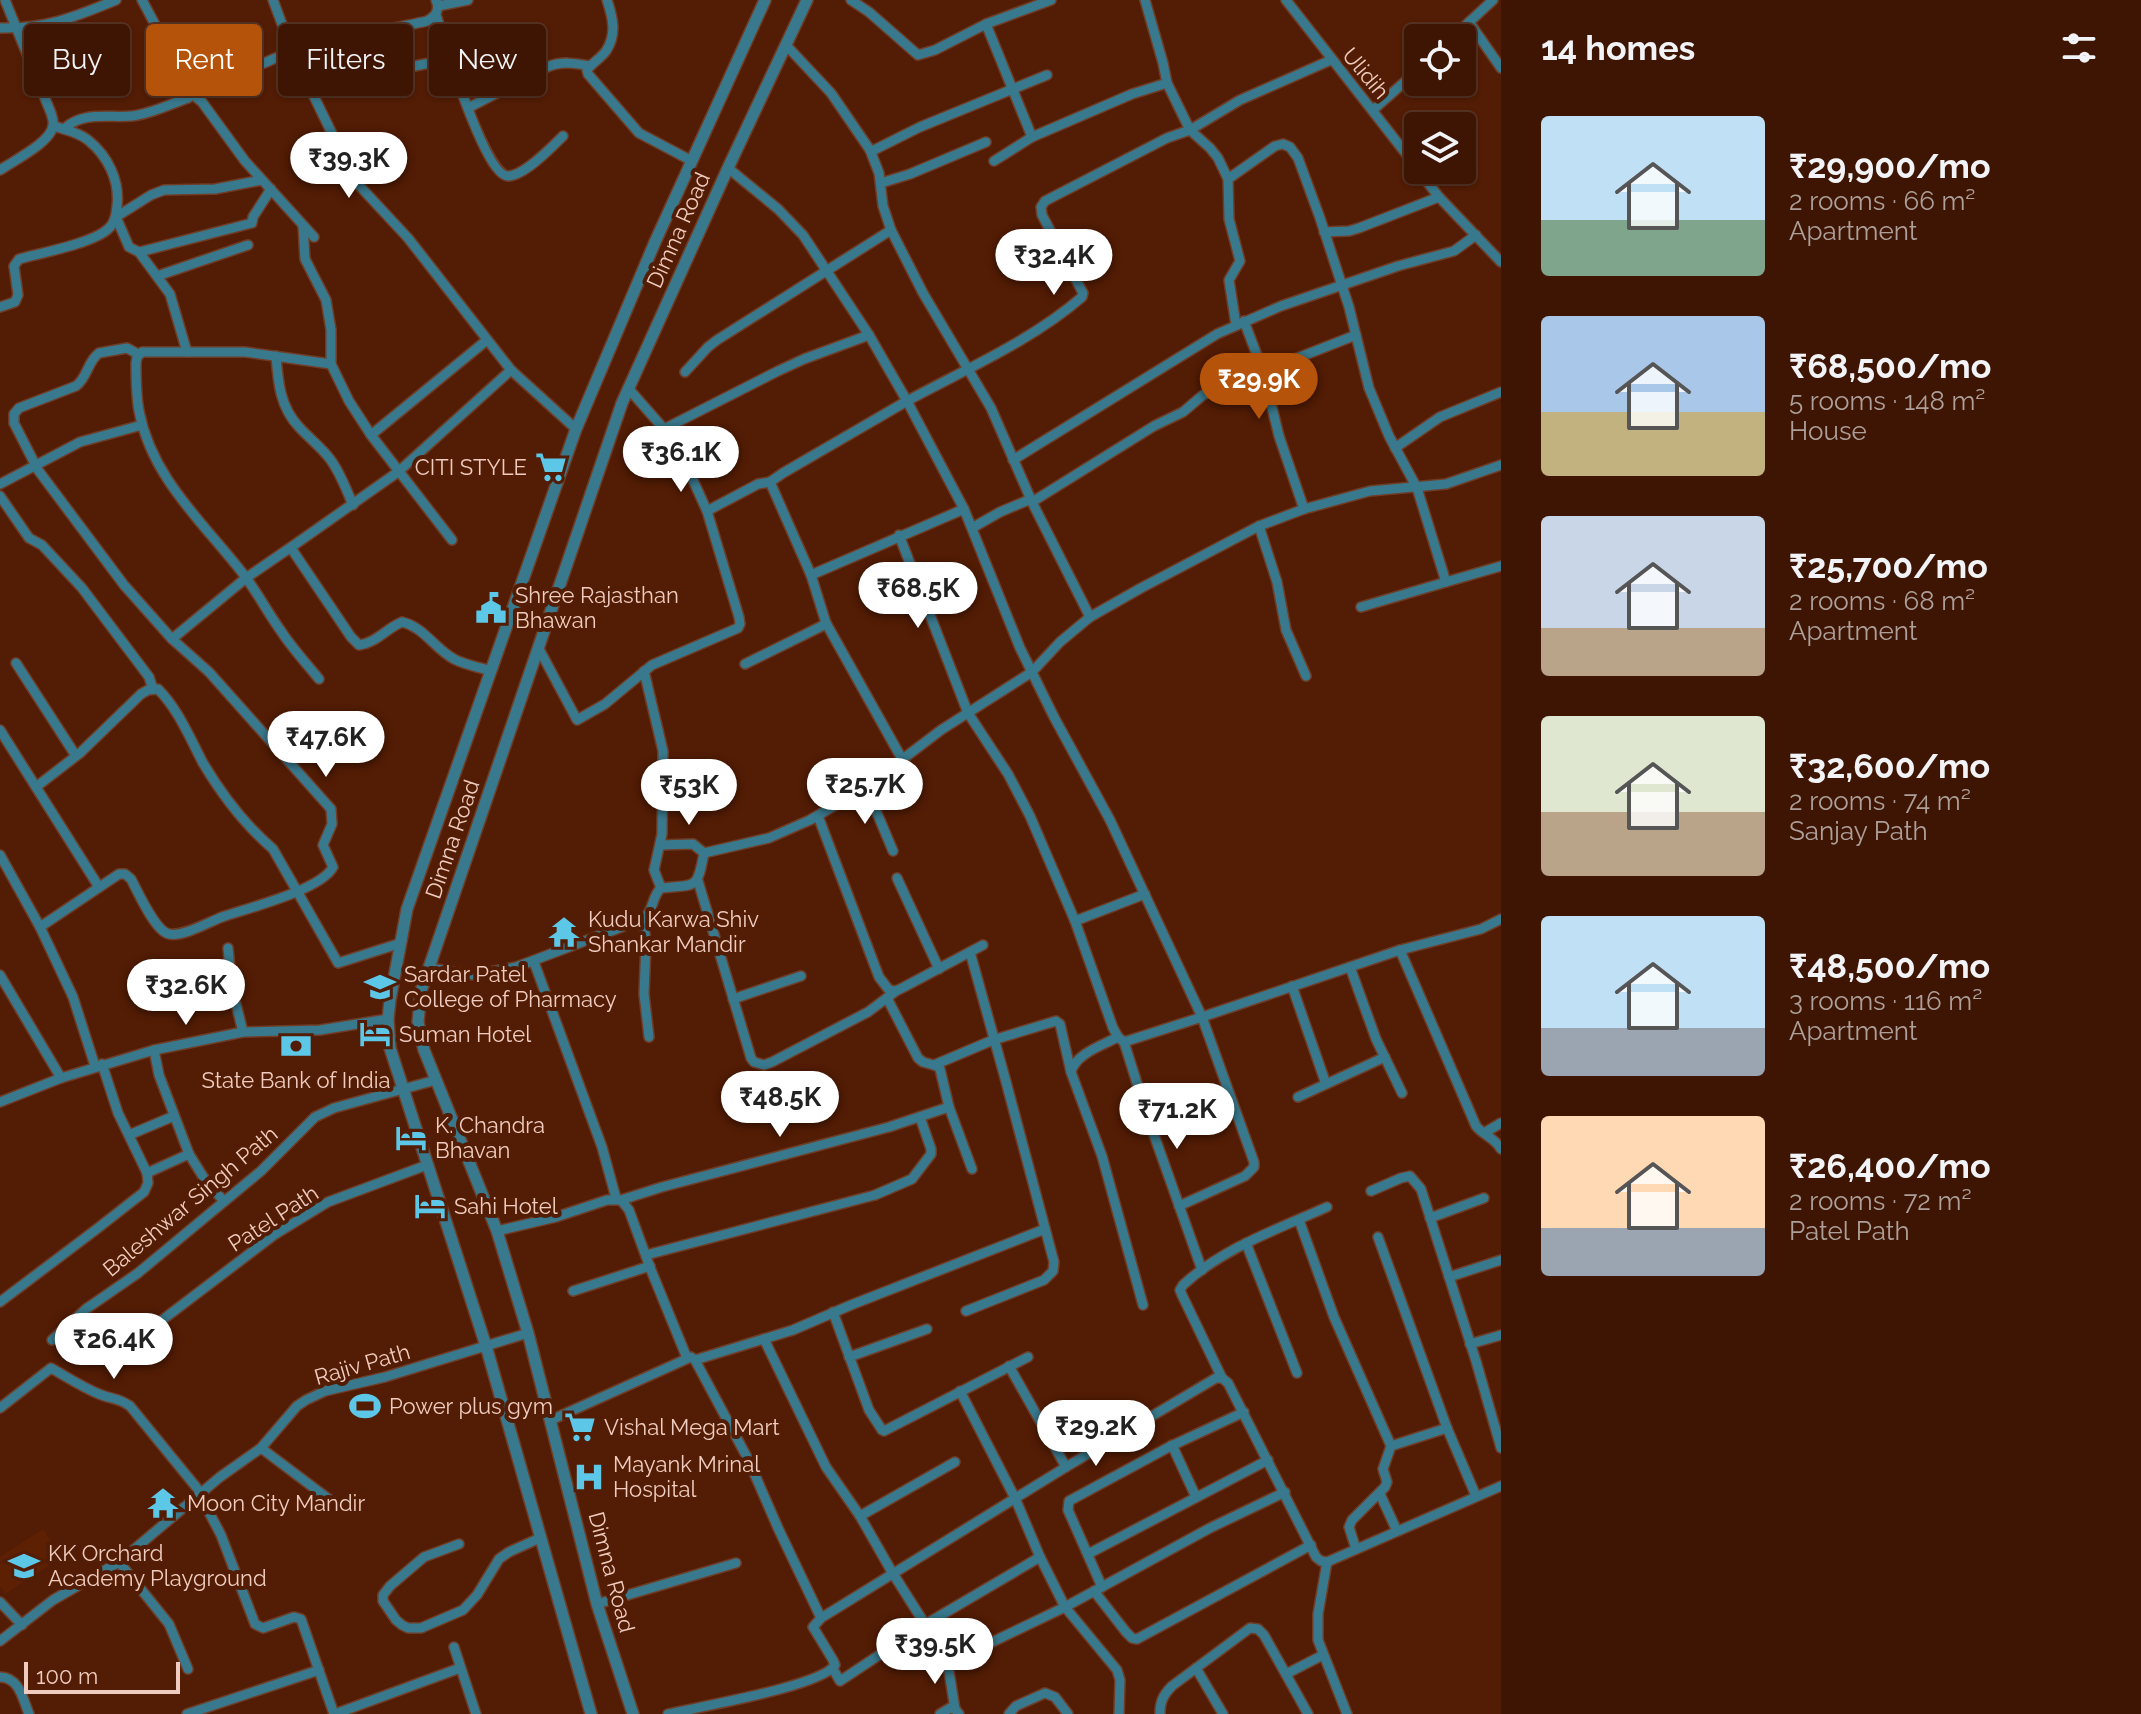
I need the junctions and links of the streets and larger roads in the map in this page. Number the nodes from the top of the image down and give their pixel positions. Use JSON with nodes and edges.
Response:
{"nodes":[{"id":1,"x":5,"y":0,"type":"edge"},
{"id":2,"x":116,"y":0,"type":"edge"},
{"id":3,"x":142,"y":0,"type":"edge"},
{"id":4,"x":273,"y":0,"type":"edge"},
{"id":5,"x":468,"y":0,"type":"edge"},
{"id":6,"x":607,"y":0,"type":"edge"},
{"id":7,"x":765,"y":0,"type":"edge"},
{"id":8,"x":807,"y":0,"type":"edge"},
{"id":9,"x":851,"y":0,"type":"edge"},
{"id":10,"x":1051,"y":0,"type":"edge"},
{"id":11,"x":1145,"y":0,"type":"edge"},
{"id":12,"x":1286,"y":0,"type":"edge"},
{"id":13,"x":1493,"y":0,"type":"edge"},
{"id":14,"x":437,"y":7,"type":"edge"},
{"id":15,"x":1469,"y":22,"type":"joint"},
{"id":16,"x":155,"y":24,"type":"edge"},
{"id":17,"x":282,"y":24,"type":"edge"},
{"id":18,"x":413,"y":24,"type":"edge"},
{"id":19,"x":986,"y":24,"type":"junction"},
{"id":20,"x":0,"y":28,"type":"edge"},
{"id":21,"x":18,"y":29,"type":"junction"},
{"id":22,"x":786,"y":45,"type":"junction"},
{"id":23,"x":1331,"y":60,"type":"junction"},
{"id":24,"x":590,"y":66,"type":"junction"},
{"id":25,"x":1501,"y":68,"type":"edge"},
{"id":26,"x":1047,"y":75,"type":"dead end"},
{"id":27,"x":1404,"y":82,"type":"edge"},
{"id":28,"x":1167,"y":83,"type":"junction"},
{"id":29,"x":1013,"y":88,"type":"junction"},
{"id":30,"x":190,"y":96,"type":"edge"},
{"id":31,"x":194,"y":96,"type":"edge"},
{"id":32,"x":315,"y":96,"type":"edge"},
{"id":33,"x":464,"y":96,"type":"edge"},
{"id":34,"x":468,"y":108,"type":"junction"},
{"id":35,"x":1373,"y":110,"type":"junction"},
{"id":36,"x":59,"y":127,"type":"junction"},
{"id":37,"x":1190,"y":130,"type":"junction"},
{"id":38,"x":563,"y":136,"type":"dead end"},
{"id":39,"x":1032,"y":137,"type":"junction"},
{"id":40,"x":986,"y":142,"type":"dead end"},
{"id":41,"x":870,"y":150,"type":"junction"},
{"id":42,"x":1404,"y":151,"type":"edge"},
{"id":43,"x":692,"y":161,"type":"junction"},
{"id":44,"x":994,"y":161,"type":"dead end"},
{"id":45,"x":728,"y":168,"type":"junction"},
{"id":46,"x":0,"y":170,"type":"edge"},
{"id":47,"x":1228,"y":179,"type":"junction"},
{"id":48,"x":262,"y":180,"type":"junction"},
{"id":49,"x":881,"y":183,"type":"junction"},
{"id":50,"x":1429,"y":184,"type":"edge"},
{"id":51,"x":271,"y":189,"type":"junction"},
{"id":52,"x":1439,"y":197,"type":"junction"},
{"id":53,"x":116,"y":217,"type":"junction"},
{"id":54,"x":303,"y":225,"type":"junction"},
{"id":55,"x":891,"y":230,"type":"junction"},
{"id":56,"x":1324,"y":232,"type":"junction"},
{"id":57,"x":1476,"y":235,"type":"junction"},
{"id":58,"x":314,"y":237,"type":"dead end"},
{"id":59,"x":248,"y":245,"type":"dead end"},
{"id":60,"x":139,"y":252,"type":"junction"},
{"id":61,"x":1501,"y":262,"type":"edge"},
{"id":62,"x":826,"y":269,"type":"junction"},
{"id":63,"x":157,"y":276,"type":"junction"},
{"id":64,"x":1341,"y":287,"type":"junction"},
{"id":65,"x":0,"y":307,"type":"edge"},
{"id":66,"x":1240,"y":323,"type":"junction"},
{"id":67,"x":869,"y":335,"type":"junction"},
{"id":68,"x":1356,"y":335,"type":"junction"},
{"id":69,"x":487,"y":340,"type":"junction"},
{"id":70,"x":187,"y":352,"type":"junction"},
{"id":71,"x":138,"y":354,"type":"junction"},
{"id":72,"x":276,"y":356,"type":"junction"},
{"id":73,"x":331,"y":364,"type":"junction"},
{"id":74,"x":968,"y":368,"type":"junction"},
{"id":75,"x":511,"y":370,"type":"junction"},
{"id":76,"x":1263,"y":371,"type":"junction"},
{"id":77,"x":685,"y":372,"type":"dead end"},
{"id":78,"x":628,"y":388,"type":"junction"},
{"id":79,"x":1501,"y":392,"type":"edge"},
{"id":80,"x":907,"y":401,"type":"junction"},
{"id":81,"x":142,"y":425,"type":"junction"},
{"id":82,"x":576,"y":429,"type":"junction"},
{"id":83,"x":664,"y":429,"type":"junction"},
{"id":84,"x":371,"y":435,"type":"junction"},
{"id":85,"x":1395,"y":448,"type":"junction"},
{"id":86,"x":1013,"y":460,"type":"junction"},
{"id":87,"x":35,"y":465,"type":"junction"},
{"id":88,"x":1501,"y":465,"type":"edge"},
{"id":89,"x":398,"y":472,"type":"junction"},
{"id":90,"x":770,"y":482,"type":"junction"},
{"id":91,"x":0,"y":484,"type":"edge"},
{"id":92,"x":1417,"y":488,"type":"junction"},
{"id":93,"x":0,"y":496,"type":"edge"},
{"id":94,"x":1031,"y":500,"type":"junction"},
{"id":95,"x":353,"y":505,"type":"junction"},
{"id":96,"x":964,"y":509,"type":"junction"},
{"id":97,"x":1304,"y":509,"type":"junction"},
{"id":98,"x":707,"y":511,"type":"junction"},
{"id":99,"x":1259,"y":526,"type":"junction"},
{"id":100,"x":972,"y":528,"type":"junction"},
{"id":101,"x":899,"y":535,"type":"junction"},
{"id":102,"x":452,"y":540,"type":"dead end"},
{"id":103,"x":291,"y":548,"type":"junction"},
{"id":104,"x":1501,"y":566,"type":"edge"},
{"id":105,"x":811,"y":575,"type":"junction"},
{"id":106,"x":246,"y":578,"type":"junction"},
{"id":107,"x":1446,"y":582,"type":"junction"},
{"id":108,"x":1361,"y":607,"type":"dead end"},
{"id":109,"x":1090,"y":617,"type":"junction"},
{"id":110,"x":826,"y":623,"type":"junction"},
{"id":111,"x":172,"y":639,"type":"junction"},
{"id":112,"x":538,"y":647,"type":"junction"},
{"id":113,"x":16,"y":663,"type":"dead end"},
{"id":114,"x":745,"y":664,"type":"dead end"},
{"id":115,"x":491,"y":671,"type":"junction"},
{"id":116,"x":644,"y":671,"type":"junction"},
{"id":117,"x":1032,"y":672,"type":"junction"},
{"id":118,"x":1306,"y":676,"type":"dead end"},
{"id":119,"x":319,"y":679,"type":"dead end"},
{"id":120,"x":153,"y":689,"type":"junction"},
{"id":121,"x":968,"y":713,"type":"junction"},
{"id":122,"x":0,"y":730,"type":"edge"},
{"id":123,"x":76,"y":756,"type":"junction"},
{"id":124,"x":902,"y":759,"type":"junction"},
{"id":125,"x":36,"y":787,"type":"junction"},
{"id":126,"x":866,"y":787,"type":"junction"},
{"id":127,"x":818,"y":816,"type":"junction"},
{"id":128,"x":660,"y":845,"type":"junction"},
{"id":129,"x":893,"y":851,"type":"dead end"},
{"id":130,"x":704,"y":853,"type":"junction"},
{"id":131,"x":0,"y":855,"type":"edge"},
{"id":132,"x":897,"y":878,"type":"dead end"},
{"id":133,"x":698,"y":881,"type":"junction"},
{"id":134,"x":99,"y":887,"type":"junction"},
{"id":135,"x":661,"y":888,"type":"junction"},
{"id":136,"x":298,"y":891,"type":"junction"},
{"id":137,"x":1145,"y":894,"type":"junction"},
{"id":138,"x":643,"y":919,"type":"junction"},
{"id":139,"x":1501,"y":919,"type":"edge"},
{"id":140,"x":1075,"y":921,"type":"junction"},
{"id":141,"x":40,"y":927,"type":"junction"},
{"id":142,"x":401,"y":943,"type":"junction"},
{"id":143,"x":983,"y":945,"type":"dead end"},
{"id":144,"x":228,"y":948,"type":"dead end"},
{"id":145,"x":1400,"y":950,"type":"junction"},
{"id":146,"x":970,"y":952,"type":"junction"},
{"id":147,"x":534,"y":962,"type":"junction"},
{"id":148,"x":1350,"y":967,"type":"junction"},
{"id":149,"x":429,"y":968,"type":"junction"},
{"id":150,"x":939,"y":969,"type":"junction"},
{"id":151,"x":0,"y":975,"type":"edge"},
{"id":152,"x":801,"y":976,"type":"dead end"},
{"id":153,"x":1292,"y":986,"type":"junction"},
{"id":154,"x":892,"y":994,"type":"junction"},
{"id":155,"x":733,"y":999,"type":"junction"},
{"id":156,"x":1202,"y":1017,"type":"junction"},
{"id":157,"x":388,"y":1019,"type":"junction"},
{"id":158,"x":243,"y":1032,"type":"junction"},
{"id":159,"x":649,"y":1037,"type":"dead end"},
{"id":160,"x":995,"y":1039,"type":"junction"},
{"id":161,"x":1121,"y":1040,"type":"junction"},
{"id":162,"x":154,"y":1050,"type":"junction"},
{"id":163,"x":1385,"y":1057,"type":"junction"},
{"id":164,"x":99,"y":1065,"type":"junction"},
{"id":165,"x":934,"y":1065,"type":"junction"},
{"id":166,"x":1071,"y":1072,"type":"junction"},
{"id":167,"x":61,"y":1078,"type":"junction"},
{"id":168,"x":436,"y":1080,"type":"junction"},
{"id":169,"x":1326,"y":1084,"type":"junction"},
{"id":170,"x":404,"y":1090,"type":"junction"},
{"id":171,"x":1402,"y":1093,"type":"dead end"},
{"id":172,"x":1298,"y":1097,"type":"dead end"},
{"id":173,"x":0,"y":1102,"type":"edge"},
{"id":174,"x":949,"y":1107,"type":"junction"},
{"id":175,"x":174,"y":1116,"type":"junction"},
{"id":176,"x":920,"y":1117,"type":"junction"},
{"id":177,"x":1501,"y":1123,"type":"edge"},
{"id":178,"x":1484,"y":1133,"type":"junction"},
{"id":179,"x":129,"y":1135,"type":"junction"},
{"id":180,"x":1501,"y":1149,"type":"edge"},
{"id":181,"x":189,"y":1154,"type":"junction"},
{"id":182,"x":427,"y":1165,"type":"junction"},
{"id":183,"x":972,"y":1169,"type":"dead end"},
{"id":184,"x":147,"y":1173,"type":"junction"},
{"id":185,"x":1371,"y":1191,"type":"dead end"},
{"id":186,"x":1484,"y":1198,"type":"dead end"},
{"id":187,"x":619,"y":1199,"type":"junction"},
{"id":188,"x":224,"y":1201,"type":"junction"},
{"id":189,"x":1179,"y":1206,"type":"junction"},
{"id":190,"x":1327,"y":1207,"type":"dead end"},
{"id":191,"x":1430,"y":1218,"type":"junction"},
{"id":192,"x":1299,"y":1220,"type":"junction"},
{"id":193,"x":1045,"y":1229,"type":"junction"},
{"id":194,"x":497,"y":1231,"type":"junction"},
{"id":195,"x":1378,"y":1237,"type":"dead end"},
{"id":196,"x":1246,"y":1243,"type":"junction"},
{"id":197,"x":646,"y":1255,"type":"junction"},
{"id":198,"x":1501,"y":1260,"type":"edge"},
{"id":199,"x":650,"y":1266,"type":"junction"},
{"id":200,"x":1202,"y":1270,"type":"junction"},
{"id":201,"x":1449,"y":1277,"type":"junction"},
{"id":202,"x":573,"y":1291,"type":"dead end"},
{"id":203,"x":0,"y":1302,"type":"edge"},
{"id":204,"x":1143,"y":1305,"type":"dead end"},
{"id":205,"x":966,"y":1311,"type":"dead end"},
{"id":206,"x":833,"y":1312,"type":"junction"},
{"id":207,"x":153,"y":1327,"type":"dead end"},
{"id":208,"x":927,"y":1329,"type":"dead end"},
{"id":209,"x":528,"y":1333,"type":"junction"},
{"id":210,"x":1501,"y":1335,"type":"edge"},
{"id":211,"x":764,"y":1339,"type":"junction"},
{"id":212,"x":52,"y":1340,"type":"dead end"},
{"id":213,"x":1470,"y":1344,"type":"junction"},
{"id":214,"x":486,"y":1346,"type":"junction"},
{"id":215,"x":849,"y":1357,"type":"junction"},
{"id":216,"x":1028,"y":1357,"type":"dead end"},
{"id":217,"x":691,"y":1359,"type":"junction"},
{"id":218,"x":1009,"y":1366,"type":"junction"},
{"id":219,"x":1297,"y":1373,"type":"dead end"},
{"id":220,"x":1222,"y":1378,"type":"junction"},
{"id":221,"x":960,"y":1391,"type":"junction"},
{"id":222,"x":0,"y":1408,"type":"edge"},
{"id":223,"x":1244,"y":1412,"type":"junction"},
{"id":224,"x":551,"y":1420,"type":"junction"},
{"id":225,"x":1447,"y":1428,"type":"junction"},
{"id":226,"x":1172,"y":1445,"type":"junction"},
{"id":227,"x":1391,"y":1446,"type":"junction"},
{"id":228,"x":261,"y":1448,"type":"junction"},
{"id":229,"x":1501,"y":1448,"type":"edge"},
{"id":230,"x":1268,"y":1460,"type":"junction"},
{"id":231,"x":955,"y":1462,"type":"dead end"},
{"id":232,"x":1066,"y":1467,"type":"junction"},
{"id":233,"x":1501,"y":1486,"type":"edge"},
{"id":234,"x":1285,"y":1492,"type":"junction"},
{"id":235,"x":1380,"y":1494,"type":"junction"},
{"id":236,"x":1476,"y":1496,"type":"junction"},
{"id":237,"x":1196,"y":1497,"type":"junction"},
{"id":238,"x":202,"y":1498,"type":"junction"},
{"id":239,"x":1015,"y":1498,"type":"junction"},
{"id":240,"x":330,"y":1500,"type":"dead end"},
{"id":241,"x":860,"y":1516,"type":"junction"},
{"id":242,"x":1397,"y":1531,"type":"junction"},
{"id":243,"x":540,"y":1538,"type":"junction"},
{"id":244,"x":459,"y":1544,"type":"dead end"},
{"id":245,"x":1311,"y":1545,"type":"junction"},
{"id":246,"x":1356,"y":1549,"type":"junction"},
{"id":247,"x":1088,"y":1554,"type":"junction"},
{"id":248,"x":1040,"y":1557,"type":"junction"},
{"id":249,"x":1327,"y":1562,"type":"junction"},
{"id":250,"x":120,"y":1563,"type":"junction"},
{"id":251,"x":736,"y":1563,"type":"dead end"},
{"id":252,"x":892,"y":1572,"type":"junction"},
{"id":253,"x":1098,"y":1589,"type":"junction"},
{"id":254,"x":0,"y":1602,"type":"edge"},
{"id":255,"x":597,"y":1604,"type":"junction"},
{"id":256,"x":1065,"y":1607,"type":"junction"},
{"id":257,"x":821,"y":1618,"type":"junction"},
{"id":258,"x":926,"y":1624,"type":"junction"},
{"id":259,"x":22,"y":1625,"type":"junction"},
{"id":260,"x":0,"y":1641,"type":"edge"},
{"id":261,"x":454,"y":1647,"type":"dead end"},
{"id":262,"x":1323,"y":1655,"type":"junction"},
{"id":263,"x":947,"y":1659,"type":"junction"},
{"id":264,"x":460,"y":1668,"type":"junction"},
{"id":265,"x":1196,"y":1668,"type":"junction"},
{"id":266,"x":188,"y":1669,"type":"dead end"},
{"id":267,"x":833,"y":1669,"type":"junction"},
{"id":268,"x":319,"y":1670,"type":"junction"},
{"id":269,"x":1286,"y":1674,"type":"junction"},
{"id":270,"x":0,"y":1677,"type":"edge"},
{"id":271,"x":957,"y":1711,"type":"edge"},
{"id":272,"x":1345,"y":1713,"type":"edge"},
{"id":273,"x":29,"y":1714,"type":"edge"},
{"id":274,"x":187,"y":1714,"type":"edge"},
{"id":275,"x":334,"y":1714,"type":"edge"},
{"id":276,"x":476,"y":1714,"type":"edge"},
{"id":277,"x":591,"y":1714,"type":"edge"},
{"id":278,"x":633,"y":1714,"type":"edge"},
{"id":279,"x":668,"y":1714,"type":"edge"},
{"id":280,"x":940,"y":1714,"type":"edge"},
{"id":281,"x":1009,"y":1714,"type":"edge"},
{"id":282,"x":1068,"y":1714,"type":"edge"},
{"id":283,"x":1119,"y":1714,"type":"edge"},
{"id":284,"x":1160,"y":1714,"type":"edge"},
{"id":285,"x":1223,"y":1714,"type":"edge"},
{"id":286,"x":1308,"y":1714,"type":"edge"}],
"edges":[{"from":1,"to":21,"type":"street"},
{"from":2,"to":21,"type":"street"},
{"from":3,"to":16,"type":"street"},
{"from":4,"to":17,"type":"street"},
{"from":5,"to":14,"type":"street"},
{"from":6,"to":24,"type":"street"},
{"from":7,"to":43,"type":"street"},
{"from":8,"to":22,"type":"street","name":"Dimna Road"},
{"from":9,"to":19,"type":"street"},
{"from":10,"to":19,"type":"street"},
{"from":11,"to":28,"type":"street"},
{"from":12,"to":23,"type":"street","name":"Ulidih"},
{"from":13,"to":15,"type":"street"},
{"from":14,"to":18,"type":"street"},
{"from":15,"to":25,"type":"street"},
{"from":19,"to":29,"type":"street"},
{"from":20,"to":21,"type":"street"},
{"from":21,"to":36,"type":"street"},
{"from":22,"to":41,"type":"street"},
{"from":22,"to":45,"type":"street","name":"Dimna Road"},
{"from":23,"to":35,"type":"street","name":"Ulidih"},
{"from":23,"to":37,"type":"street"},
{"from":24,"to":34,"type":"street"},
{"from":24,"to":43,"type":"street"},
{"from":26,"to":29,"type":"street"},
{"from":27,"to":35,"type":"street"},
{"from":28,"to":37,"type":"street"},
{"from":28,"to":39,"type":"street"},
{"from":29,"to":39,"type":"street"},
{"from":29,"to":41,"type":"street"},
{"from":30,"to":36,"type":"street"},
{"from":31,"to":48,"type":"street"},
{"from":32,"to":69,"type":"street"},
{"from":33,"to":34,"type":"street"},
{"from":34,"to":38,"type":"street"},
{"from":35,"to":42,"type":"street","name":"Ulidih"},
{"from":36,"to":46,"type":"street"},
{"from":36,"to":53,"type":"street"},
{"from":37,"to":47,"type":"street"},
{"from":37,"to":74,"type":"street"},
{"from":39,"to":44,"type":"street"},
{"from":40,"to":49,"type":"street"},
{"from":41,"to":49,"type":"street"},
{"from":43,"to":82,"type":"street"},
{"from":45,"to":62,"type":"street"},
{"from":45,"to":78,"type":"street","name":"Dimna Road"},
{"from":47,"to":56,"type":"street"},
{"from":47,"to":66,"type":"street"},
{"from":48,"to":51,"type":"street"},
{"from":48,"to":53,"type":"street"},
{"from":49,"to":55,"type":"street"},
{"from":50,"to":52,"type":"street","name":"Ulidih"},
{"from":51,"to":54,"type":"street"},
{"from":51,"to":60,"type":"street"},
{"from":52,"to":56,"type":"street"},
{"from":52,"to":57,"type":"street","name":"Ulidih"},
{"from":53,"to":60,"type":"street"},
{"from":53,"to":65,"type":"street"},
{"from":54,"to":58,"type":"street"},
{"from":54,"to":73,"type":"street"},
{"from":55,"to":62,"type":"street"},
{"from":55,"to":74,"type":"street"},
{"from":56,"to":64,"type":"street"},
{"from":57,"to":61,"type":"street","name":"Ulidih"},
{"from":57,"to":64,"type":"street"},
{"from":59,"to":63,"type":"street"},
{"from":60,"to":63,"type":"street"},
{"from":62,"to":67,"type":"street"},
{"from":62,"to":77,"type":"street"},
{"from":63,"to":70,"type":"street"},
{"from":64,"to":66,"type":"street"},
{"from":64,"to":68,"type":"street"},
{"from":66,"to":76,"type":"street"},
{"from":66,"to":86,"type":"street"},
{"from":67,"to":80,"type":"street"},
{"from":67,"to":83,"type":"street"},
{"from":68,"to":76,"type":"street"},
{"from":68,"to":85,"type":"street"},
{"from":69,"to":75,"type":"street"},
{"from":69,"to":84,"type":"street"},
{"from":70,"to":71,"type":"street"},
{"from":70,"to":72,"type":"street"},
{"from":71,"to":81,"type":"street"},
{"from":71,"to":87,"type":"street"},
{"from":72,"to":73,"type":"street"},
{"from":72,"to":95,"type":"street"},
{"from":73,"to":84,"type":"street"},
{"from":74,"to":80,"type":"street"},
{"from":74,"to":86,"type":"street"},
{"from":75,"to":82,"type":"street"},
{"from":75,"to":89,"type":"street"},
{"from":76,"to":94,"type":"street"},
{"from":76,"to":97,"type":"street"},
{"from":78,"to":83,"type":"street"},
{"from":78,"to":112,"type":"street","name":"Dimna Road"},
{"from":79,"to":85,"type":"street"},
{"from":80,"to":90,"type":"street"},
{"from":80,"to":96,"type":"street"},
{"from":81,"to":87,"type":"street"},
{"from":81,"to":106,"type":"street"},
{"from":82,"to":115,"type":"street"},
{"from":83,"to":98,"type":"street"},
{"from":84,"to":89,"type":"street"},
{"from":85,"to":92,"type":"street"},
{"from":86,"to":94,"type":"street"},
{"from":87,"to":91,"type":"street"},
{"from":87,"to":111,"type":"street"},
{"from":88,"to":92,"type":"street"},
{"from":89,"to":95,"type":"street"},
{"from":89,"to":102,"type":"street"},
{"from":90,"to":98,"type":"street"},
{"from":90,"to":105,"type":"street"},
{"from":92,"to":97,"type":"street"},
{"from":92,"to":107,"type":"street"},
{"from":93,"to":120,"type":"street"},
{"from":94,"to":100,"type":"street"},
{"from":94,"to":109,"type":"street"},
{"from":95,"to":103,"type":"street"},
{"from":96,"to":100,"type":"street"},
{"from":96,"to":101,"type":"street"},
{"from":97,"to":99,"type":"street"},
{"from":98,"to":116,"type":"street"},
{"from":99,"to":109,"type":"street"},
{"from":99,"to":118,"type":"street"},
{"from":100,"to":117,"type":"street"},
{"from":101,"to":105,"type":"street"},
{"from":101,"to":121,"type":"street"},
{"from":103,"to":106,"type":"street"},
{"from":103,"to":115,"type":"street"},
{"from":104,"to":107,"type":"street"},
{"from":105,"to":110,"type":"street"},
{"from":106,"to":111,"type":"street"},
{"from":106,"to":119,"type":"street"},
{"from":107,"to":108,"type":"street"},
{"from":109,"to":117,"type":"street"},
{"from":110,"to":114,"type":"street"},
{"from":110,"to":124,"type":"street"},
{"from":111,"to":136,"type":"street"},
{"from":112,"to":116,"type":"street"},
{"from":112,"to":149,"type":"street","name":"Dimna Road"},
{"from":113,"to":123,"type":"street"},
{"from":115,"to":142,"type":"street"},
{"from":116,"to":128,"type":"street"},
{"from":117,"to":121,"type":"street"},
{"from":117,"to":137,"type":"street"},
{"from":120,"to":123,"type":"street"},
{"from":120,"to":136,"type":"street"},
{"from":121,"to":124,"type":"street"},
{"from":121,"to":140,"type":"street"},
{"from":122,"to":125,"type":"street"},
{"from":123,"to":125,"type":"street"},
{"from":124,"to":126,"type":"street"},
{"from":125,"to":134,"type":"street"},
{"from":126,"to":127,"type":"street"},
{"from":126,"to":129,"type":"street"},
{"from":127,"to":130,"type":"street"},
{"from":127,"to":154,"type":"street"},
{"from":128,"to":130,"type":"street"},
{"from":128,"to":135,"type":"street"},
{"from":130,"to":133,"type":"street"},
{"from":131,"to":141,"type":"street"},
{"from":132,"to":150,"type":"street"},
{"from":133,"to":135,"type":"street"},
{"from":133,"to":155,"type":"street"},
{"from":134,"to":136,"type":"street"},
{"from":134,"to":141,"type":"street"},
{"from":135,"to":138,"type":"street"},
{"from":136,"to":142,"type":"street"},
{"from":137,"to":140,"type":"street"},
{"from":137,"to":156,"type":"street"},
{"from":138,"to":147,"type":"street"},
{"from":138,"to":159,"type":"street"},
{"from":139,"to":145,"type":"street"},
{"from":140,"to":161,"type":"street"},
{"from":141,"to":164,"type":"street"},
{"from":142,"to":157,"type":"street"},
{"from":143,"to":146,"type":"street"},
{"from":144,"to":158,"type":"street"},
{"from":145,"to":148,"type":"street"},
{"from":145,"to":178,"type":"street"},
{"from":146,"to":150,"type":"street"},
{"from":146,"to":160,"type":"street"},
{"from":147,"to":149,"type":"street"},
{"from":147,"to":187,"type":"street"},
{"from":148,"to":153,"type":"street"},
{"from":148,"to":163,"type":"street"},
{"from":149,"to":168,"type":"street","name":"Dimna Road"},
{"from":150,"to":154,"type":"street"},
{"from":151,"to":167,"type":"street"},
{"from":152,"to":155,"type":"street"},
{"from":153,"to":156,"type":"street"},
{"from":153,"to":169,"type":"street"},
{"from":154,"to":155,"type":"street"},
{"from":154,"to":165,"type":"street"},
{"from":156,"to":161,"type":"street"},
{"from":156,"to":189,"type":"street"},
{"from":157,"to":158,"type":"street"},
{"from":157,"to":170,"type":"street"},
{"from":158,"to":162,"type":"street"},
{"from":160,"to":165,"type":"street"},
{"from":160,"to":166,"type":"street"},
{"from":160,"to":193,"type":"street"},
{"from":161,"to":166,"type":"street"},
{"from":161,"to":189,"type":"street"},
{"from":162,"to":164,"type":"street"},
{"from":162,"to":175,"type":"street"},
{"from":163,"to":169,"type":"street"},
{"from":163,"to":171,"type":"street"},
{"from":164,"to":167,"type":"street"},
{"from":164,"to":179,"type":"street"},
{"from":165,"to":174,"type":"street"},
{"from":166,"to":204,"type":"street"},
{"from":167,"to":173,"type":"street"},
{"from":168,"to":170,"type":"street","name":"Baleshwar Singh Path"},
{"from":168,"to":194,"type":"street","name":"Dimna Road"},
{"from":169,"to":172,"type":"street"},
{"from":170,"to":182,"type":"street"},
{"from":170,"to":188,"type":"street","name":"Baleshwar Singh Path"},
{"from":174,"to":176,"type":"street"},
{"from":174,"to":183,"type":"street"},
{"from":175,"to":179,"type":"street"},
{"from":175,"to":181,"type":"street"},
{"from":176,"to":187,"type":"street"},
{"from":176,"to":197,"type":"street"},
{"from":177,"to":178,"type":"street"},
{"from":178,"to":180,"type":"street"},
{"from":179,"to":184,"type":"street"},
{"from":181,"to":184,"type":"street"},
{"from":181,"to":188,"type":"street"},
{"from":182,"to":207,"type":"street","name":"Patel Path"},
{"from":182,"to":214,"type":"street"},
{"from":184,"to":203,"type":"street"},
{"from":185,"to":191,"type":"street"},
{"from":186,"to":191,"type":"street"},
{"from":187,"to":194,"type":"street"},
{"from":187,"to":197,"type":"street"},
{"from":188,"to":212,"type":"street","name":"Baleshwar Singh Path"},
{"from":189,"to":200,"type":"street"},
{"from":190,"to":192,"type":"street"},
{"from":191,"to":201,"type":"street"},
{"from":192,"to":196,"type":"street"},
{"from":192,"to":227,"type":"street"},
{"from":193,"to":205,"type":"street"},
{"from":193,"to":206,"type":"street"},
{"from":194,"to":209,"type":"street","name":"Dimna Road"},
{"from":195,"to":225,"type":"street"},
{"from":196,"to":200,"type":"street"},
{"from":196,"to":219,"type":"street"},
{"from":197,"to":199,"type":"street"},
{"from":198,"to":201,"type":"street"},
{"from":199,"to":202,"type":"street"},
{"from":199,"to":217,"type":"street"},
{"from":200,"to":220,"type":"street"},
{"from":201,"to":213,"type":"street"},
{"from":206,"to":211,"type":"street"},
{"from":206,"to":215,"type":"street"},
{"from":208,"to":215,"type":"street"},
{"from":209,"to":214,"type":"street","name":"Rajiv Path"},
{"from":209,"to":224,"type":"street","name":"Dimna Road"},
{"from":210,"to":213,"type":"street"},
{"from":211,"to":217,"type":"street"},
{"from":211,"to":241,"type":"street"},
{"from":213,"to":229,"type":"street"},
{"from":214,"to":228,"type":"street","name":"Rajiv Path"},
{"from":214,"to":243,"type":"street"},
{"from":215,"to":221,"type":"street"},
{"from":216,"to":218,"type":"street"},
{"from":217,"to":224,"type":"street"},
{"from":217,"to":257,"type":"street"},
{"from":218,"to":221,"type":"street"},
{"from":218,"to":232,"type":"street"},
{"from":220,"to":223,"type":"street"},
{"from":220,"to":232,"type":"street"},
{"from":221,"to":239,"type":"street"},
{"from":222,"to":238,"type":"street"},
{"from":223,"to":226,"type":"street"},
{"from":223,"to":230,"type":"street"},
{"from":224,"to":255,"type":"street","name":"Dimna Road"},
{"from":225,"to":227,"type":"street"},
{"from":225,"to":236,"type":"street"},
{"from":226,"to":237,"type":"street"},
{"from":226,"to":247,"type":"street"},
{"from":227,"to":235,"type":"street"},
{"from":228,"to":238,"type":"street","name":"Rajiv Path"},
{"from":228,"to":240,"type":"street"},
{"from":230,"to":234,"type":"street"},
{"from":230,"to":237,"type":"street"},
{"from":231,"to":241,"type":"street"},
{"from":232,"to":239,"type":"street"},
{"from":233,"to":236,"type":"street"},
{"from":234,"to":245,"type":"street"},
{"from":234,"to":253,"type":"street"},
{"from":235,"to":242,"type":"street"},
{"from":235,"to":246,"type":"street"},
{"from":236,"to":242,"type":"street"},
{"from":237,"to":247,"type":"street"},
{"from":238,"to":250,"type":"street","name":"Rajiv Path"},
{"from":238,"to":268,"type":"street"},
{"from":239,"to":248,"type":"street"},
{"from":239,"to":252,"type":"street"},
{"from":241,"to":252,"type":"street"},
{"from":242,"to":246,"type":"street"},
{"from":243,"to":244,"type":"street"},
{"from":243,"to":277,"type":"street"},
{"from":245,"to":249,"type":"street"},
{"from":245,"to":253,"type":"street"},
{"from":246,"to":249,"type":"street"},
{"from":247,"to":253,"type":"street"},
{"from":248,"to":256,"type":"street"},
{"from":248,"to":258,"type":"street"},
{"from":249,"to":262,"type":"street"},
{"from":250,"to":259,"type":"street","name":"Rajiv Path"},
{"from":250,"to":266,"type":"street"},
{"from":251,"to":255,"type":"street"},
{"from":252,"to":257,"type":"street"},
{"from":252,"to":258,"type":"street"},
{"from":253,"to":256,"type":"street"},
{"from":254,"to":259,"type":"street"},
{"from":255,"to":278,"type":"street","name":"Dimna Road"},
{"from":256,"to":263,"type":"street"},
{"from":256,"to":283,"type":"street"},
{"from":257,"to":267,"type":"street"},
{"from":258,"to":263,"type":"street"},
{"from":258,"to":267,"type":"street"},
{"from":259,"to":260,"type":"street","name":"Rajiv Path"},
{"from":261,"to":264,"type":"street"},
{"from":262,"to":269,"type":"street"},
{"from":262,"to":272,"type":"street"},
{"from":263,"to":271,"type":"street"},
{"from":264,"to":275,"type":"street"},
{"from":264,"to":276,"type":"street"},
{"from":265,"to":269,"type":"street"},
{"from":265,"to":284,"type":"street"},
{"from":265,"to":285,"type":"street"},
{"from":267,"to":279,"type":"street"},
{"from":268,"to":274,"type":"street"},
{"from":268,"to":275,"type":"street"},
{"from":269,"to":286,"type":"street"},
{"from":270,"to":273,"type":"street"},
{"from":271,"to":280,"type":"street"},
{"from":281,"to":282,"type":"street"}]}
